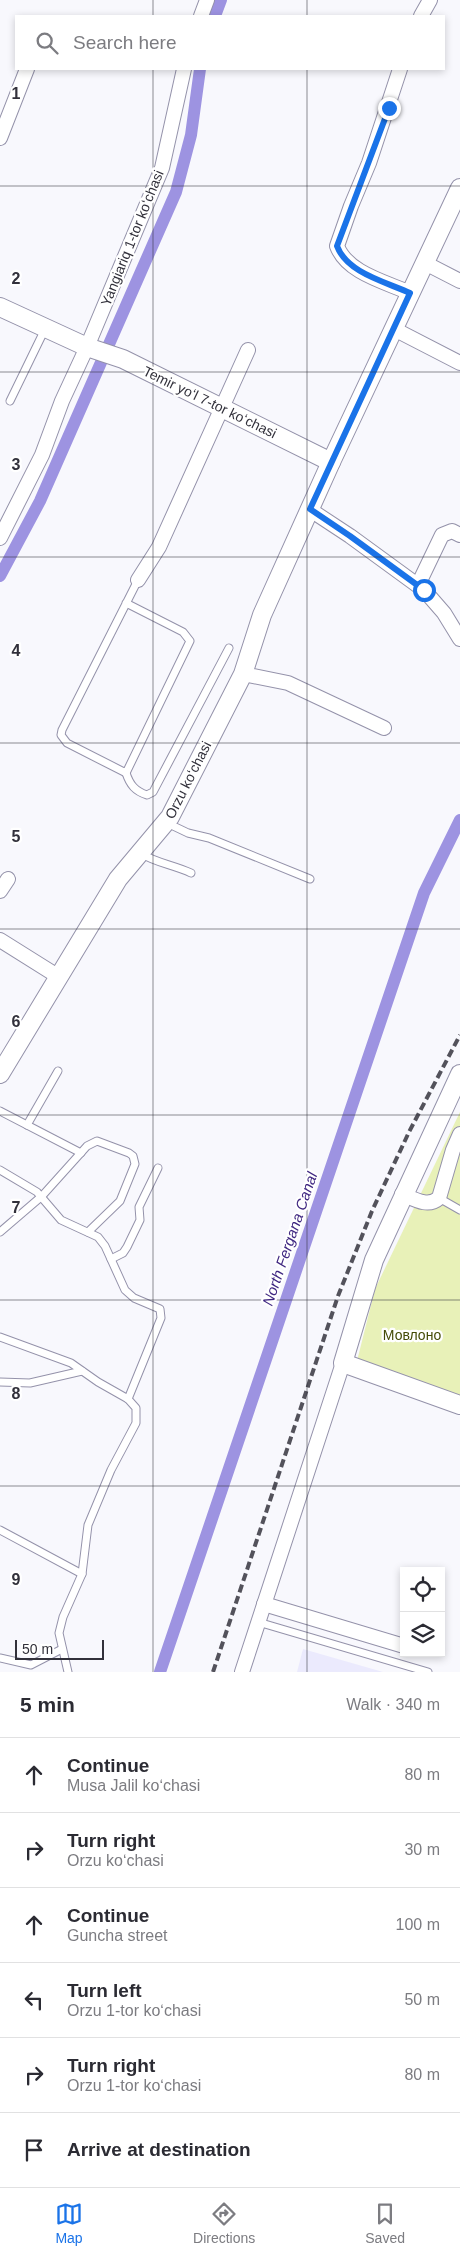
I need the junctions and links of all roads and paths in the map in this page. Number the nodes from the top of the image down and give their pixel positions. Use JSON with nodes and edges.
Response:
{"nodes":[{"id":1,"x":207,"y":0,"type":"edge"},
{"id":2,"x":430,"y":0,"type":"edge"},
{"id":3,"x":201,"y":15,"type":"edge"},
{"id":4,"x":422,"y":15,"type":"edge"},
{"id":5,"x":27,"y":70,"type":"edge"},
{"id":6,"x":184,"y":70,"type":"edge"},
{"id":7,"x":400,"y":70,"type":"edge"},
{"id":8,"x":0,"y":138,"type":"edge"},
{"id":9,"x":460,"y":188,"type":"edge"},
{"id":10,"x":425,"y":262,"type":"junction"},
{"id":11,"x":460,"y":281,"type":"edge"},
{"id":12,"x":410,"y":293,"type":"junction"},
{"id":13,"x":0,"y":307,"type":"edge"},
{"id":14,"x":46,"y":327,"type":"junction"},
{"id":15,"x":394,"y":329,"type":"junction"},
{"id":16,"x":87,"y":347,"type":"junction"},
{"id":17,"x":248,"y":350,"type":"dead end"},
{"id":18,"x":460,"y":363,"type":"edge"},
{"id":19,"x":10,"y":401,"type":"dead end"},
{"id":20,"x":222,"y":408,"type":"junction"},
{"id":21,"x":331,"y":462,"type":"junction"},
{"id":22,"x":310,"y":509,"type":"junction"},
{"id":23,"x":1,"y":535,"type":"edge"},
{"id":24,"x":460,"y":535,"type":"edge"},
{"id":25,"x":138,"y":580,"type":"joint"},
{"id":26,"x":418,"y":585,"type":"junction"},
{"id":27,"x":126,"y":603,"type":"junction"},
{"id":28,"x":460,"y":639,"type":"edge"},
{"id":29,"x":229,"y":648,"type":"dead end"},
{"id":30,"x":243,"y":674,"type":"junction"},
{"id":31,"x":384,"y":728,"type":"dead end"},
{"id":32,"x":126,"y":773,"type":"junction"},
{"id":33,"x":166,"y":823,"type":"junction"},
{"id":34,"x":140,"y":853,"type":"junction"},
{"id":35,"x":191,"y":873,"type":"dead end"},
{"id":36,"x":310,"y":879,"type":"dead end"},
{"id":37,"x":0,"y":940,"type":"edge"},
{"id":38,"x":59,"y":977,"type":"junction"},
{"id":39,"x":58,"y":1071,"type":"dead end"},
{"id":40,"x":0,"y":1074,"type":"edge"},
{"id":41,"x":460,"y":1074,"type":"edge"},
{"id":42,"x":0,"y":1111,"type":"edge"},
{"id":43,"x":27,"y":1125,"type":"junction"},
{"id":44,"x":460,"y":1134,"type":"edge"},
{"id":45,"x":81,"y":1153,"type":"junction"},
{"id":46,"x":158,"y":1168,"type":"dead end"},
{"id":47,"x":0,"y":1170,"type":"edge"},
{"id":48,"x":402,"y":1194,"type":"junction"},
{"id":49,"x":42,"y":1196,"type":"junction"},
{"id":50,"x":439,"y":1198,"type":"junction"},
{"id":51,"x":460,"y":1210,"type":"edge"},
{"id":52,"x":0,"y":1232,"type":"edge"},
{"id":53,"x":88,"y":1232,"type":"junction"},
{"id":54,"x":111,"y":1260,"type":"junction"},
{"id":55,"x":0,"y":1336,"type":"edge"},
{"id":56,"x":343,"y":1363,"type":"junction"},
{"id":57,"x":82,"y":1370,"type":"junction"},
{"id":58,"x":0,"y":1382,"type":"edge"},
{"id":59,"x":128,"y":1399,"type":"junction"},
{"id":60,"x":460,"y":1405,"type":"edge"},
{"id":61,"x":0,"y":1530,"type":"edge"},
{"id":62,"x":82,"y":1574,"type":"junction"},
{"id":63,"x":264,"y":1604,"type":"junction"},
{"id":64,"x":258,"y":1622,"type":"junction"},
{"id":65,"x":400,"y":1645,"type":"edge"},
{"id":66,"x":62,"y":1649,"type":"junction"},
{"id":67,"x":0,"y":1658,"type":"edge"},
{"id":68,"x":68,"y":1672,"type":"edge"},
{"id":69,"x":242,"y":1672,"type":"edge"},
{"id":70,"x":428,"y":1672,"type":"edge"}],
"edges":[{"from":1,"to":3,"type":"street"},
{"from":2,"to":4,"type":"street"},
{"from":5,"to":8,"type":"street"},
{"from":6,"to":16,"type":"street","name":"Yangiariq 1-tor koʻchasi"},
{"from":7,"to":12,"type":"street"},
{"from":9,"to":10,"type":"street","name":"Orzu koʻchasi"},
{"from":10,"to":11,"type":"street"},
{"from":10,"to":12,"type":"street","name":"Orzu koʻchasi"},
{"from":12,"to":15,"type":"street","name":"Orzu koʻchasi"},
{"from":13,"to":14,"type":"street","name":"Temir yoʻl 7-tor koʻchasi"},
{"from":14,"to":16,"type":"street","name":"Temir yoʻl 7-tor koʻchasi"},
{"from":14,"to":19,"type":"lane"},
{"from":15,"to":18,"type":"street"},
{"from":15,"to":21,"type":"street","name":"Orzu koʻchasi"},
{"from":16,"to":20,"type":"street","name":"Temir yoʻl 7-tor koʻchasi"},
{"from":16,"to":23,"type":"street","name":"Yangiariq 1-tor koʻchasi"},
{"from":17,"to":20,"type":"street"},
{"from":20,"to":21,"type":"street","name":"Temir yoʻl 7-tor koʻchasi"},
{"from":20,"to":25,"type":"street"},
{"from":21,"to":22,"type":"street","name":"Orzu koʻchasi"},
{"from":22,"to":26,"type":"street"},
{"from":22,"to":30,"type":"street","name":"Orzu koʻchasi"},
{"from":24,"to":26,"type":"street"},
{"from":25,"to":27,"type":"lane"},
{"from":26,"to":28,"type":"street"},
{"from":27,"to":32,"type":"lane"},
{"from":27,"to":32,"type":"lane"},
{"from":29,"to":32,"type":"lane"},
{"from":30,"to":31,"type":"street"},
{"from":30,"to":33,"type":"street","name":"Orzu koʻchasi"},
{"from":33,"to":34,"type":"street","name":"Orzu koʻchasi"},
{"from":33,"to":36,"type":"lane"},
{"from":34,"to":35,"type":"lane"},
{"from":34,"to":38,"type":"street","name":"Orzu koʻchasi"},
{"from":37,"to":38,"type":"street"},
{"from":38,"to":40,"type":"street","name":"Orzu koʻchasi"},
{"from":39,"to":43,"type":"lane"},
{"from":41,"to":48,"type":"street"},
{"from":42,"to":43,"type":"lane"},
{"from":43,"to":45,"type":"lane"},
{"from":44,"to":50,"type":"street"},
{"from":45,"to":49,"type":"lane"},
{"from":45,"to":53,"type":"lane"},
{"from":46,"to":54,"type":"lane"},
{"from":47,"to":49,"type":"lane"},
{"from":48,"to":50,"type":"street"},
{"from":48,"to":56,"type":"street"},
{"from":49,"to":52,"type":"lane"},
{"from":49,"to":53,"type":"lane"},
{"from":50,"to":51,"type":"lane"},
{"from":53,"to":54,"type":"lane"},
{"from":54,"to":59,"type":"lane"},
{"from":55,"to":57,"type":"lane"},
{"from":56,"to":60,"type":"street"},
{"from":56,"to":63,"type":"street"},
{"from":57,"to":58,"type":"lane"},
{"from":57,"to":59,"type":"lane"},
{"from":59,"to":62,"type":"lane"},
{"from":61,"to":62,"type":"lane"},
{"from":62,"to":66,"type":"lane"},
{"from":63,"to":64,"type":"street"},
{"from":63,"to":65,"type":"street"},
{"from":64,"to":69,"type":"street"},
{"from":64,"to":70,"type":"lane"},
{"from":66,"to":67,"type":"lane"},
{"from":66,"to":68,"type":"lane"}]}
